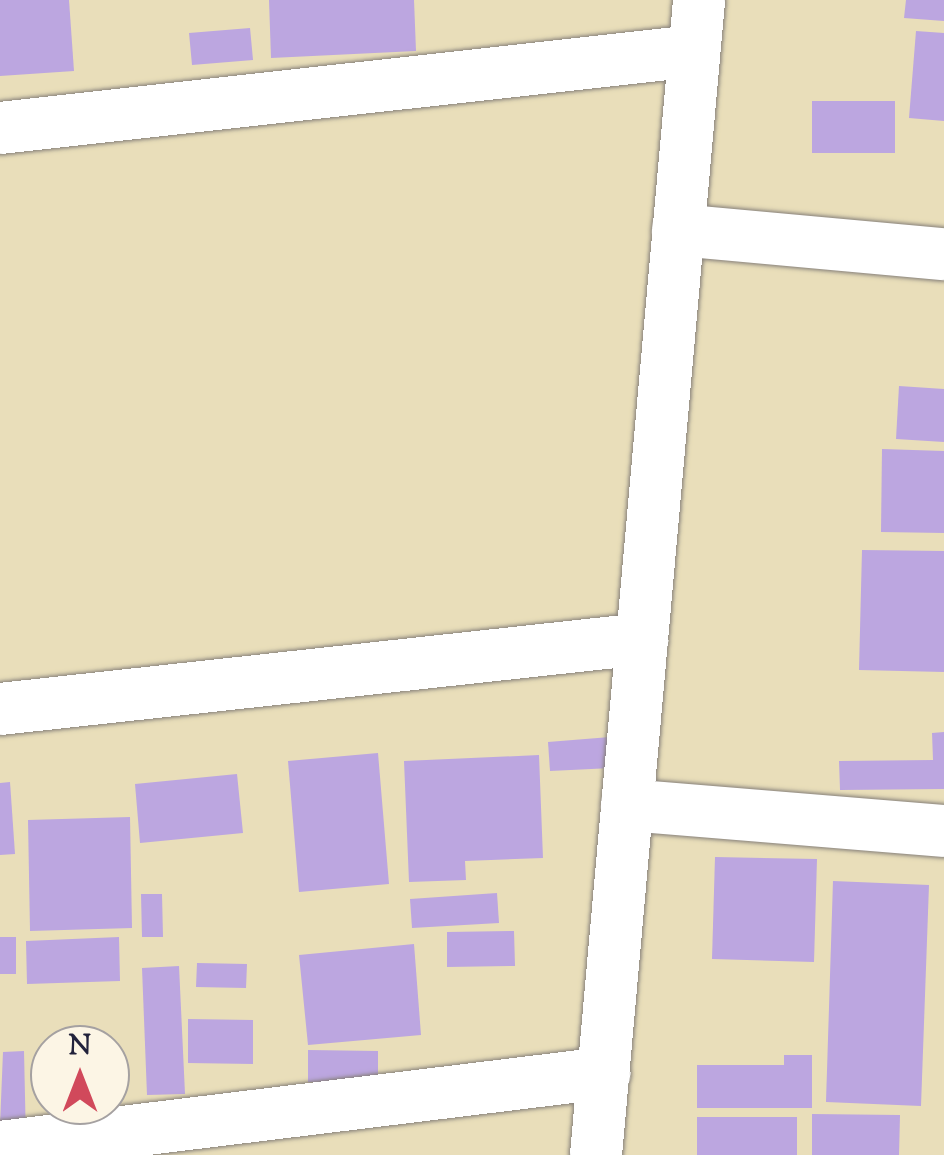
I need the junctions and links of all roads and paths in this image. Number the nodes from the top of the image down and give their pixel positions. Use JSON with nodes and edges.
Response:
{"nodes":[{"id":1,"x":699,"y":0,"type":"edge"},
{"id":2,"x":694,"y":52,"type":"junction"},
{"id":3,"x":0,"y":128,"type":"edge"},
{"id":4,"x":678,"y":230,"type":"junction"},
{"id":5,"x":944,"y":254,"type":"edge"},
{"id":6,"x":642,"y":639,"type":"junction"},
{"id":7,"x":0,"y":709,"type":"edge"},
{"id":8,"x":627,"y":805,"type":"junction"},
{"id":9,"x":944,"y":831,"type":"edge"},
{"id":10,"x":604,"y":1073,"type":"junction"},
{"id":11,"x":0,"y":1146,"type":"edge"},
{"id":12,"x":596,"y":1155,"type":"edge"}],
"edges":[{"from":1,"to":2,"type":"street"},
{"from":2,"to":3,"type":"street"},
{"from":2,"to":4,"type":"street"},
{"from":4,"to":5,"type":"street"},
{"from":4,"to":6,"type":"street"},
{"from":6,"to":7,"type":"street"},
{"from":6,"to":8,"type":"street"},
{"from":8,"to":9,"type":"street"},
{"from":8,"to":10,"type":"street"},
{"from":10,"to":11,"type":"street"},
{"from":10,"to":12,"type":"street"}]}
